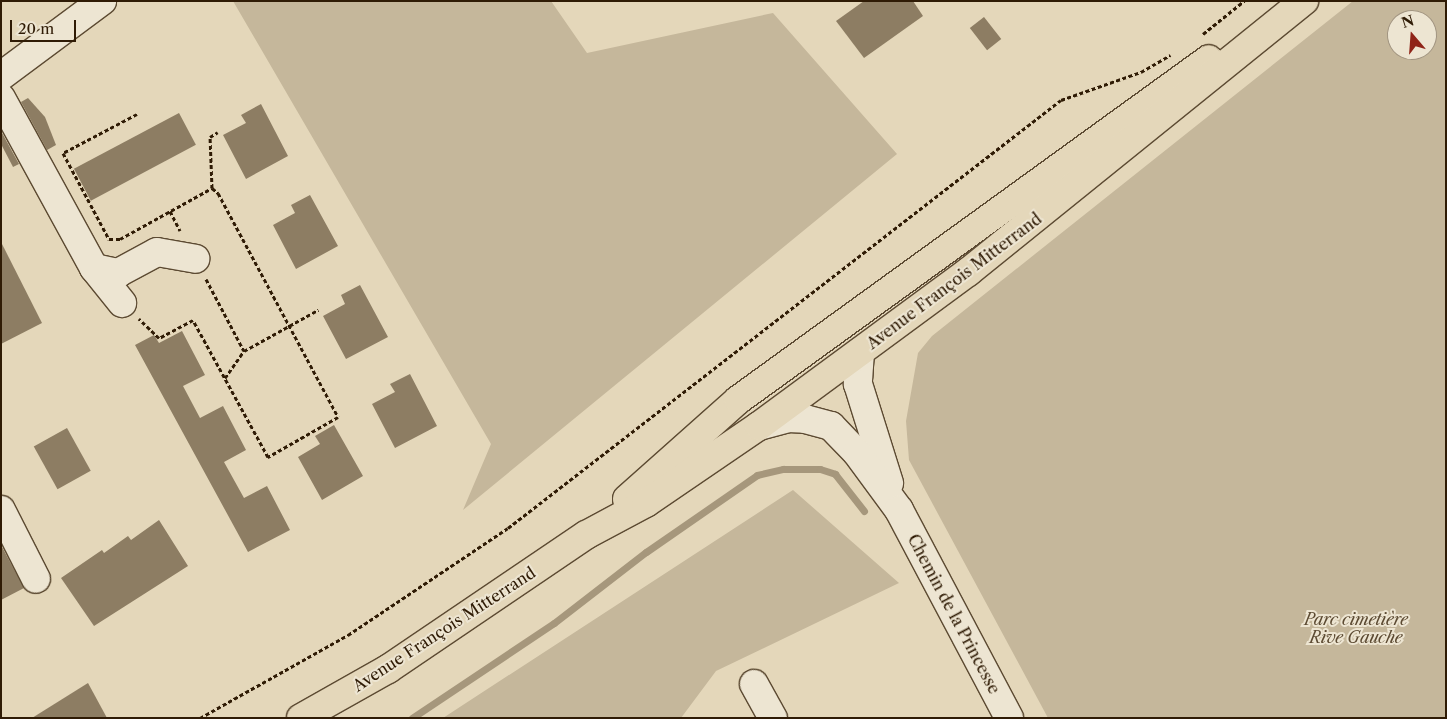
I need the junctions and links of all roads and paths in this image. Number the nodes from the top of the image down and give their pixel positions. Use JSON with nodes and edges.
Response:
{"nodes":[{"id":1,"x":102,"y":1,"type":"edge"},
{"id":2,"x":1244,"y":1,"type":"edge"},
{"id":3,"x":1298,"y":1,"type":"edge"},
{"id":4,"x":1304,"y":1,"type":"edge"},
{"id":5,"x":1200,"y":37,"type":"dead end"},
{"id":6,"x":1174,"y":52,"type":"dead end"},
{"id":7,"x":1,"y":76,"type":"edge"},
{"id":8,"x":1,"y":98,"type":"edge"},
{"id":9,"x":136,"y":114,"type":"dead end"},
{"id":10,"x":218,"y":132,"type":"dead end"},
{"id":11,"x":212,"y":188,"type":"junction"},
{"id":12,"x":195,"y":259,"type":"dead end"},
{"id":13,"x":94,"y":268,"type":"junction"},
{"id":14,"x":122,"y":303,"type":"joint"},
{"id":15,"x":318,"y":310,"type":"dead end"},
{"id":16,"x":290,"y":327,"type":"junction"},
{"id":17,"x":860,"y":352,"type":"junction"},
{"id":18,"x":225,"y":378,"type":"junction"},
{"id":19,"x":759,"y":426,"type":"junction"},
{"id":20,"x":1,"y":510,"type":"edge"},
{"id":21,"x":899,"y":510,"type":"junction"},
{"id":22,"x":586,"y":536,"type":"junction"},
{"id":23,"x":36,"y":579,"type":"dead end"},
{"id":24,"x":754,"y":684,"type":"dead end"},
{"id":25,"x":1007,"y":717,"type":"edge"},
{"id":26,"x":200,"y":718,"type":"edge"},
{"id":27,"x":301,"y":718,"type":"edge"},
{"id":28,"x":773,"y":718,"type":"edge"}],
"edges":[{"from":1,"to":7,"type":"street"},
{"from":2,"to":5,"type":"path"},
{"from":3,"to":22,"type":"main road","name":"Avenue François Mitterrand"},
{"from":4,"to":17,"type":"main road","name":"Avenue François Mitterrand"},
{"from":6,"to":26,"type":"path"},
{"from":8,"to":13,"type":"street"},
{"from":9,"to":11,"type":"path"},
{"from":10,"to":11,"type":"path"},
{"from":11,"to":16,"type":"path"},
{"from":12,"to":13,"type":"street"},
{"from":13,"to":14,"type":"street"},
{"from":14,"to":18,"type":"path"},
{"from":15,"to":16,"type":"path"},
{"from":16,"to":18,"type":"path"},
{"from":16,"to":18,"type":"path"},
{"from":17,"to":19,"type":"main road","name":"Avenue François Mitterrand"},
{"from":17,"to":21,"type":"street","name":"Chemin de la Princesse"},
{"from":19,"to":21,"type":"street","name":"Chemin de la Princesse"},
{"from":19,"to":22,"type":"main road","name":"Avenue François Mitterrand"},
{"from":20,"to":23,"type":"street"},
{"from":21,"to":25,"type":"street","name":"Chemin de la Princesse"},
{"from":22,"to":27,"type":"main road","name":"Avenue François Mitterrand"},
{"from":24,"to":28,"type":"street"}]}
